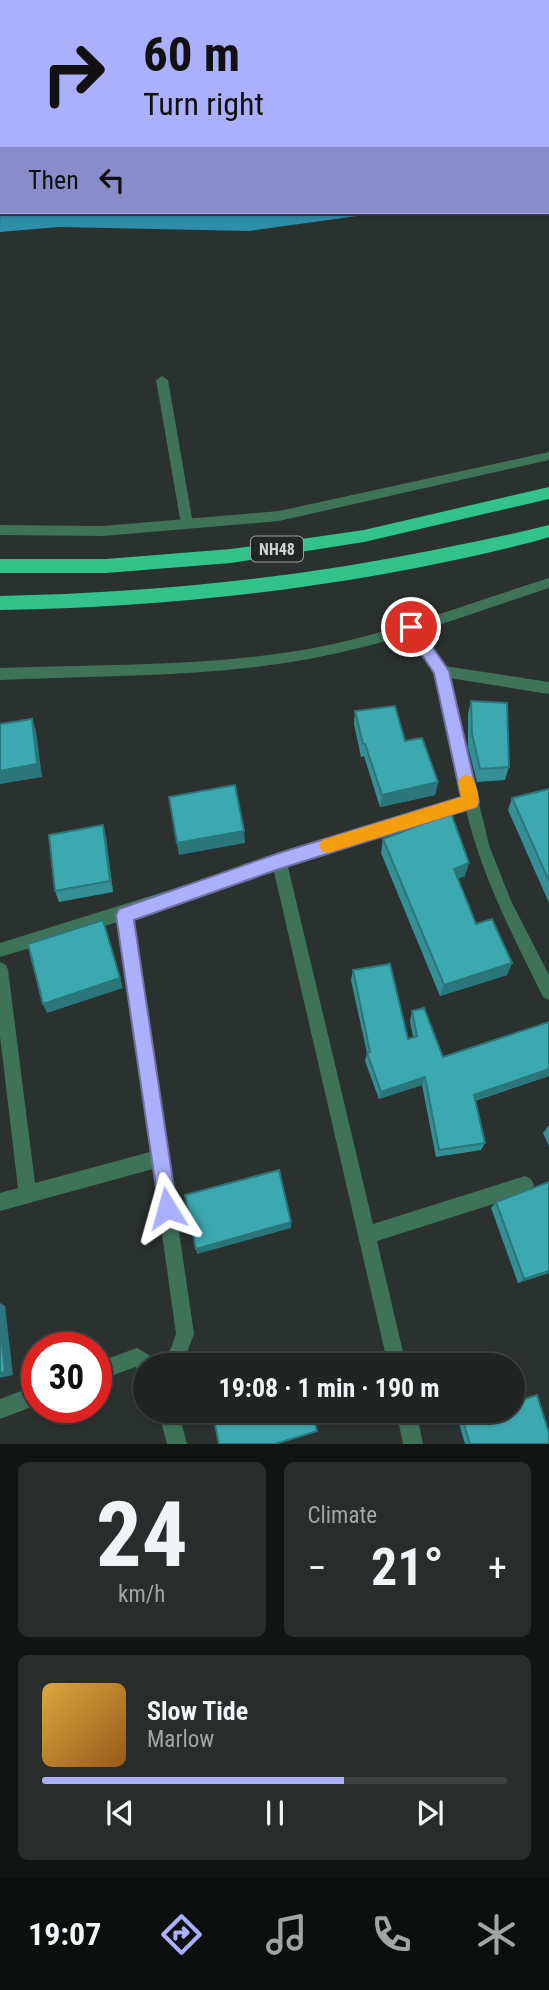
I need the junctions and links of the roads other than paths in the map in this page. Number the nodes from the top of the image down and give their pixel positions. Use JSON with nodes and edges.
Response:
{"nodes":[{"id":1,"x":162,"y":380,"type":"dead end"},
{"id":2,"x":549,"y":456,"type":"edge"},
{"id":3,"x":549,"y":493,"type":"edge"},
{"id":4,"x":187,"y":524,"type":"junction"},
{"id":5,"x":0,"y":530,"type":"edge"},
{"id":6,"x":549,"y":531,"type":"edge"},
{"id":7,"x":0,"y":566,"type":"edge"},
{"id":8,"x":549,"y":583,"type":"edge"},
{"id":9,"x":0,"y":603,"type":"edge"},
{"id":10,"x":411,"y":627,"type":"junction"},
{"id":11,"x":442,"y":671,"type":"junction"},
{"id":12,"x":0,"y":674,"type":"edge"},
{"id":13,"x":549,"y":688,"type":"edge"},
{"id":14,"x":471,"y":802,"type":"junction"},
{"id":15,"x":279,"y":861,"type":"junction"},
{"id":16,"x":125,"y":915,"type":"junction"},
{"id":17,"x":0,"y":950,"type":"edge"},
{"id":18,"x":0,"y":970,"type":"edge"},
{"id":19,"x":549,"y":992,"type":"edge"},
{"id":20,"x":160,"y":1158,"type":"junction"},
{"id":21,"x":525,"y":1185,"type":"dead end"},
{"id":22,"x":28,"y":1195,"type":"junction"},
{"id":23,"x":0,"y":1202,"type":"edge"},
{"id":24,"x":368,"y":1235,"type":"junction"},
{"id":25,"x":179,"y":1353,"type":"edge"},
{"id":26,"x":394,"y":1353,"type":"edge"},
{"id":27,"x":133,"y":1359,"type":"edge"},
{"id":28,"x":112,"y":1367,"type":"edge"},
{"id":29,"x":21,"y":1401,"type":"edge"},
{"id":30,"x":0,"y":1409,"type":"edge"},
{"id":31,"x":172,"y":1423,"type":"edge"},
{"id":32,"x":409,"y":1423,"type":"edge"},
{"id":33,"x":177,"y":1444,"type":"edge"},
{"id":34,"x":413,"y":1444,"type":"edge"}],
"edges":[{"from":1,"to":4,"type":"street"},
{"from":2,"to":4,"type":"street"},
{"from":3,"to":7,"type":"highway","number":"NH48"},
{"from":4,"to":5,"type":"street"},
{"from":6,"to":9,"type":"highway","number":"NH48"},
{"from":8,"to":10,"type":"street"},
{"from":10,"to":11,"type":"street"},
{"from":10,"to":12,"type":"street"},
{"from":11,"to":13,"type":"street"},
{"from":11,"to":14,"type":"street"},
{"from":14,"to":15,"type":"street"},
{"from":14,"to":19,"type":"street"},
{"from":15,"to":16,"type":"street"},
{"from":15,"to":24,"type":"street"},
{"from":16,"to":17,"type":"street"},
{"from":16,"to":20,"type":"street"},
{"from":18,"to":22,"type":"street"},
{"from":20,"to":22,"type":"street"},
{"from":20,"to":25,"type":"street"},
{"from":21,"to":24,"type":"street"},
{"from":22,"to":23,"type":"street"},
{"from":24,"to":26,"type":"street"},
{"from":27,"to":28,"type":"street"},
{"from":29,"to":30,"type":"street"},
{"from":31,"to":33,"type":"street"},
{"from":32,"to":34,"type":"street"}]}
